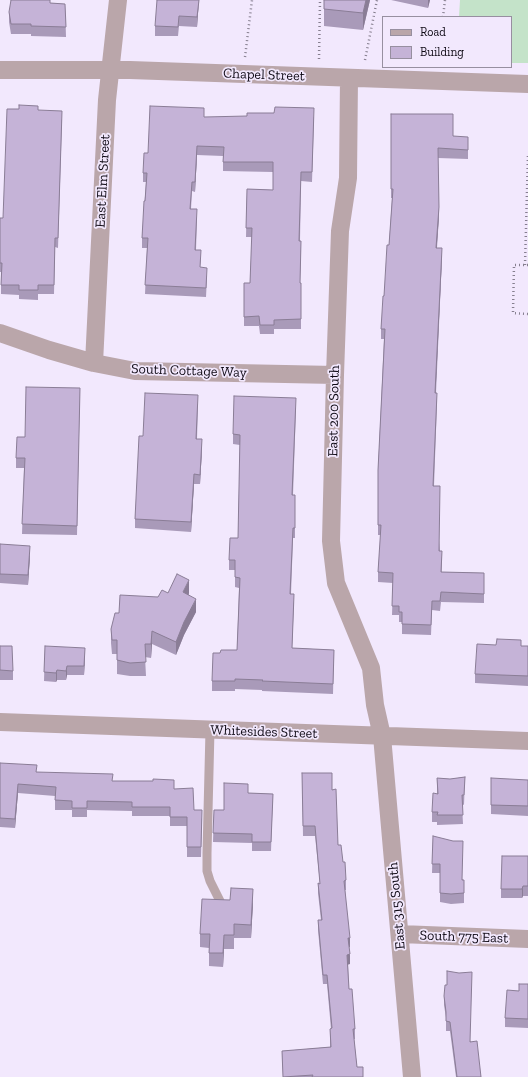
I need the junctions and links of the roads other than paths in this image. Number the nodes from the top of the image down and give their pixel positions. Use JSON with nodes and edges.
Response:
{"nodes":[{"id":1,"x":118,"y":0,"type":"edge"},
{"id":2,"x":0,"y":70,"type":"edge"},
{"id":3,"x":111,"y":70,"type":"junction"},
{"id":4,"x":349,"y":78,"type":"junction"},
{"id":5,"x":528,"y":84,"type":"edge"},
{"id":6,"x":0,"y":333,"type":"edge"},
{"id":7,"x":94,"y":363,"type":"junction"},
{"id":8,"x":334,"y":375,"type":"junction"},
{"id":9,"x":0,"y":722,"type":"edge"},
{"id":10,"x":210,"y":730,"type":"junction"},
{"id":11,"x":382,"y":736,"type":"junction"},
{"id":12,"x":528,"y":741,"type":"edge"},
{"id":13,"x":220,"y":901,"type":"edge"},
{"id":14,"x":400,"y":934,"type":"junction"},
{"id":15,"x":528,"y":939,"type":"edge"},
{"id":16,"x":412,"y":1077,"type":"edge"}],
"edges":[{"from":1,"to":3,"type":"street","name":"East Elm Street"},
{"from":2,"to":3,"type":"street","name":"Chapel Street"},
{"from":3,"to":4,"type":"street","name":"Chapel Street"},
{"from":3,"to":7,"type":"street","name":"East Elm Street"},
{"from":4,"to":5,"type":"street","name":"Chapel Street"},
{"from":4,"to":8,"type":"street","name":"East 200 South"},
{"from":6,"to":7,"type":"street","name":"South Cottage Way"},
{"from":7,"to":8,"type":"street","name":"South Cottage Way"},
{"from":8,"to":11,"type":"street","name":"East 200 South"},
{"from":9,"to":10,"type":"street","name":"Whitesides Street"},
{"from":10,"to":11,"type":"street","name":"Whitesides Street"},
{"from":10,"to":13,"type":"lane"},
{"from":11,"to":12,"type":"street","name":"Whitesides Street"},
{"from":11,"to":14,"type":"street","name":"East 315 South"},
{"from":14,"to":15,"type":"street","name":"South 775 East"},
{"from":14,"to":16,"type":"street","name":"East 315 South"}]}
